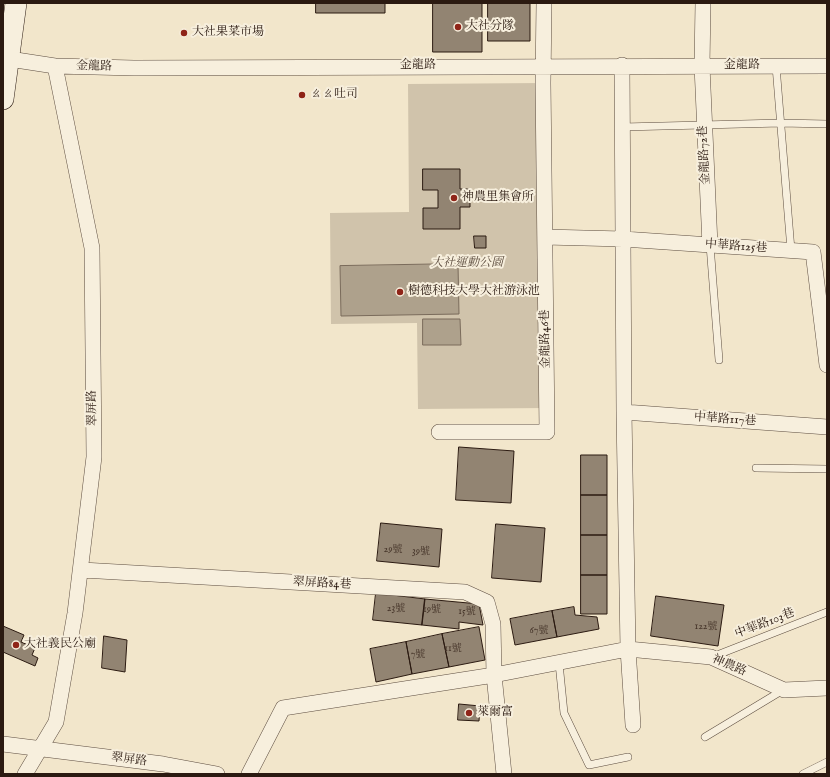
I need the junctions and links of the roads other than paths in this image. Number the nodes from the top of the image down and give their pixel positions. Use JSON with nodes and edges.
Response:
{"nodes":[{"id":1,"x":16,"y":3,"type":"edge"},
{"id":2,"x":544,"y":3,"type":"edge"},
{"id":3,"x":703,"y":3,"type":"edge"},
{"id":4,"x":6,"y":59,"type":"edge"},
{"id":5,"x":543,"y":65,"type":"junction"},
{"id":6,"x":622,"y":65,"type":"junction"},
{"id":7,"x":55,"y":66,"type":"junction"},
{"id":8,"x":702,"y":66,"type":"junction"},
{"id":9,"x":776,"y":66,"type":"junction"},
{"id":10,"x":827,"y":66,"type":"edge"},
{"id":11,"x":3,"y":99,"type":"edge"},
{"id":12,"x":781,"y":123,"type":"junction"},
{"id":13,"x":827,"y":124,"type":"edge"},
{"id":14,"x":704,"y":125,"type":"junction"},
{"id":15,"x":623,"y":127,"type":"junction"},
{"id":16,"x":545,"y":237,"type":"junction"},
{"id":17,"x":623,"y":239,"type":"junction"},
{"id":18,"x":710,"y":245,"type":"junction"},
{"id":19,"x":791,"y":250,"type":"junction"},
{"id":20,"x":719,"y":360,"type":"dead end"},
{"id":21,"x":827,"y":365,"type":"edge"},
{"id":22,"x":624,"y":412,"type":"junction"},
{"id":23,"x":827,"y":428,"type":"edge"},
{"id":24,"x":439,"y":432,"type":"dead end"},
{"id":25,"x":756,"y":468,"type":"dead end"},
{"id":26,"x":827,"y":469,"type":"edge"},
{"id":27,"x":82,"y":570,"type":"junction"},
{"id":28,"x":827,"y":612,"type":"edge"},
{"id":29,"x":628,"y":649,"type":"junction"},
{"id":30,"x":711,"y":657,"type":"junction"},
{"id":31,"x":559,"y":663,"type":"junction"},
{"id":32,"x":494,"y":675,"type":"junction"},
{"id":33,"x":827,"y":688,"type":"edge"},
{"id":34,"x":784,"y":690,"type":"junction"},
{"id":35,"x":633,"y":725,"type":"dead end"},
{"id":36,"x":705,"y":737,"type":"dead end"},
{"id":37,"x":3,"y":744,"type":"edge"},
{"id":38,"x":41,"y":748,"type":"junction"},
{"id":39,"x":628,"y":757,"type":"dead end"},
{"id":40,"x":827,"y":762,"type":"edge"},
{"id":41,"x":162,"y":769,"type":"edge"},
{"id":42,"x":25,"y":774,"type":"edge"},
{"id":43,"x":217,"y":774,"type":"edge"},
{"id":44,"x":249,"y":774,"type":"edge"},
{"id":45,"x":504,"y":774,"type":"edge"},
{"id":46,"x":803,"y":774,"type":"edge"}],
"edges":[{"from":1,"to":4,"type":"main road"},
{"from":2,"to":5,"type":"street","name":"金龍路46巷"},
{"from":3,"to":8,"type":"street","name":"金龍路72巷"},
{"from":4,"to":7,"type":"street","name":"金龍路"},
{"from":4,"to":11,"type":"main road"},
{"from":5,"to":6,"type":"street","name":"金龍路"},
{"from":5,"to":7,"type":"street","name":"金龍路"},
{"from":5,"to":16,"type":"street","name":"金龍路46巷"},
{"from":6,"to":8,"type":"street","name":"金龍路"},
{"from":6,"to":15,"type":"street"},
{"from":7,"to":27,"type":"street","name":"翠屏路"},
{"from":8,"to":9,"type":"street","name":"金龍路"},
{"from":8,"to":14,"type":"street","name":"金龍路72巷"},
{"from":9,"to":10,"type":"street","name":"金龍路"},
{"from":9,"to":12,"type":"lane"},
{"from":12,"to":13,"type":"lane"},
{"from":12,"to":14,"type":"lane"},
{"from":12,"to":19,"type":"lane"},
{"from":14,"to":15,"type":"lane"},
{"from":14,"to":18,"type":"street","name":"金龍路72巷"},
{"from":15,"to":17,"type":"street"},
{"from":16,"to":17,"type":"street","name":"中華路125巷"},
{"from":16,"to":24,"type":"street","name":"金龍路46巷"},
{"from":17,"to":18,"type":"street","name":"中華路125巷"},
{"from":17,"to":22,"type":"street"},
{"from":18,"to":19,"type":"street","name":"中華路125巷"},
{"from":18,"to":20,"type":"lane"},
{"from":19,"to":21,"type":"street","name":"中華路125巷"},
{"from":22,"to":23,"type":"street","name":"中華路117巷"},
{"from":22,"to":29,"type":"street"},
{"from":25,"to":26,"type":"lane"},
{"from":27,"to":32,"type":"street","name":"翠屏路84巷"},
{"from":27,"to":38,"type":"street","name":"翠屏路"},
{"from":28,"to":30,"type":"lane","name":"中華路103巷"},
{"from":29,"to":30,"type":"street","name":"神農路"},
{"from":29,"to":31,"type":"street"},
{"from":29,"to":35,"type":"street"},
{"from":30,"to":34,"type":"street","name":"神農路"},
{"from":31,"to":32,"type":"street"},
{"from":31,"to":39,"type":"lane"},
{"from":32,"to":44,"type":"street"},
{"from":32,"to":45,"type":"street"},
{"from":33,"to":34,"type":"street","name":"神農路"},
{"from":34,"to":36,"type":"lane"},
{"from":37,"to":38,"type":"street","name":"翠屏路"},
{"from":38,"to":41,"type":"street","name":"翠屏路"},
{"from":38,"to":42,"type":"street"},
{"from":40,"to":46,"type":"lane"},
{"from":41,"to":43,"type":"street","name":"翠屏路"}]}
